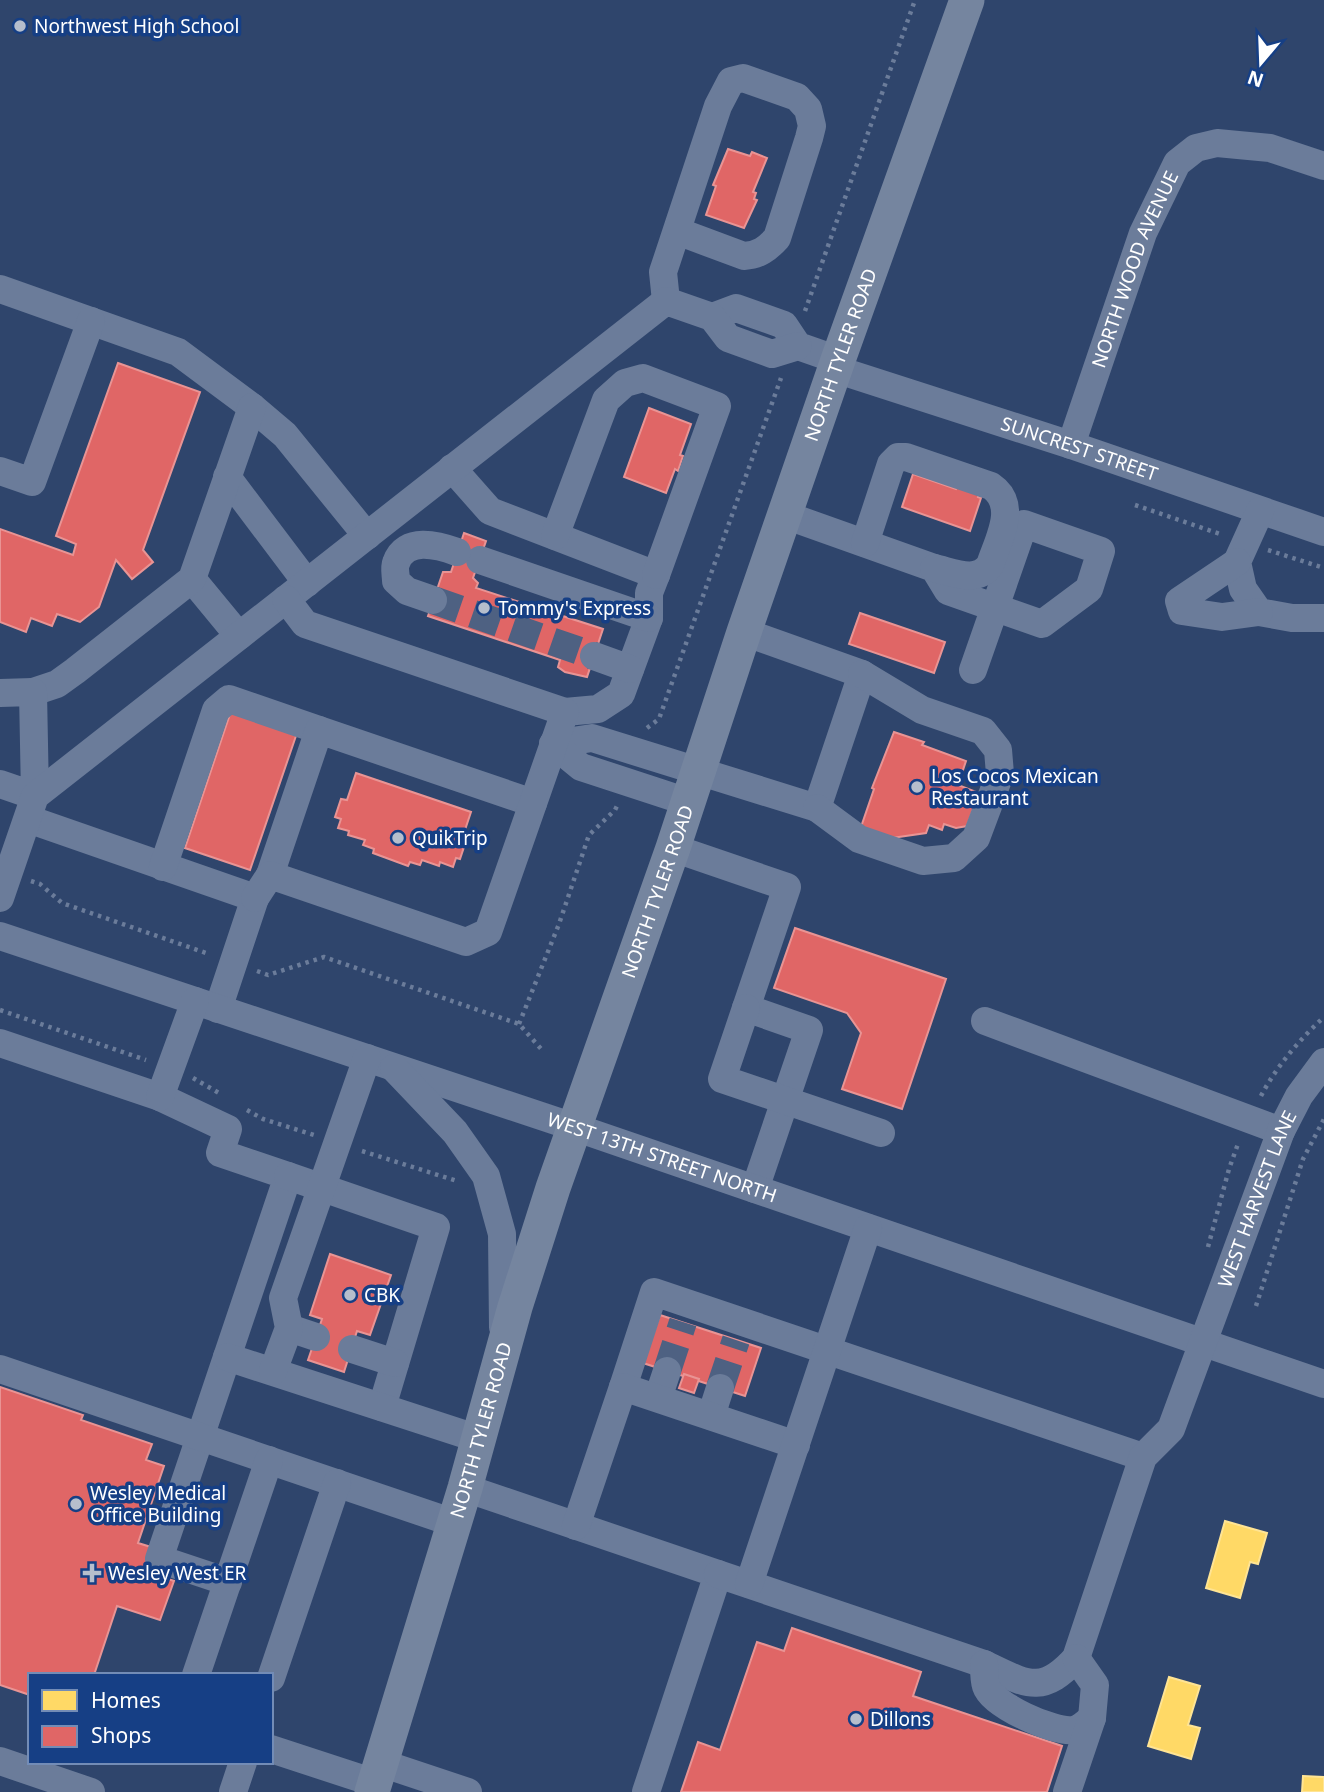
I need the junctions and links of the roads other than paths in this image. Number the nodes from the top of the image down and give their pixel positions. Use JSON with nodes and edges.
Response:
{"nodes":[{"id":1,"x":967,"y":0,"type":"edge"},
{"id":2,"x":1324,"y":166,"type":"edge"},
{"id":3,"x":677,"y":231,"type":"junction"},
{"id":4,"x":0,"y":289,"type":"edge"},
{"id":5,"x":666,"y":300,"type":"junction"},
{"id":6,"x":91,"y":321,"type":"junction"},
{"id":7,"x":837,"y":364,"type":"junction"},
{"id":8,"x":581,"y":368,"type":"junction"},
{"id":9,"x":606,"y":400,"type":"junction"},
{"id":10,"x":252,"y":407,"type":"junction"},
{"id":11,"x":1071,"y":445,"type":"junction"},
{"id":12,"x":452,"y":468,"type":"junction"},
{"id":13,"x":0,"y":471,"type":"edge"},
{"id":14,"x":228,"y":477,"type":"junction"},
{"id":15,"x":1260,"y":511,"type":"junction"},
{"id":16,"x":785,"y":515,"type":"junction"},
{"id":17,"x":1324,"y":532,"type":"edge"},
{"id":18,"x":367,"y":536,"type":"junction"},
{"id":19,"x":555,"y":536,"type":"junction"},
{"id":20,"x":865,"y":544,"type":"junction"},
{"id":21,"x":1237,"y":562,"type":"junction"},
{"id":22,"x":934,"y":568,"type":"junction"},
{"id":23,"x":656,"y":575,"type":"junction"},
{"id":24,"x":192,"y":579,"type":"junction"},
{"id":25,"x":297,"y":591,"type":"junction"},
{"id":26,"x":433,"y":600,"type":"tunnel mouth"},
{"id":27,"x":1259,"y":612,"type":"junction"},
{"id":28,"x":649,"y":618,"type":"junction"},
{"id":29,"x":1324,"y":618,"type":"edge"},
{"id":30,"x":744,"y":632,"type":"junction"},
{"id":31,"x":239,"y":636,"type":"junction"},
{"id":32,"x":594,"y":656,"type":"tunnel mouth"},
{"id":33,"x":630,"y":668,"type":"junction"},
{"id":34,"x":973,"y":670,"type":"dead end"},
{"id":35,"x":862,"y":674,"type":"junction"},
{"id":36,"x":33,"y":692,"type":"junction"},
{"id":37,"x":0,"y":694,"type":"edge"},
{"id":38,"x":565,"y":712,"type":"junction"},
{"id":39,"x":319,"y":730,"type":"junction"},
{"id":40,"x":554,"y":744,"type":"junction"},
{"id":41,"x":0,"y":784,"type":"edge"},
{"id":42,"x":693,"y":786,"type":"junction"},
{"id":43,"x":533,"y":803,"type":"junction"},
{"id":44,"x":32,"y":808,"type":"junction"},
{"id":45,"x":817,"y":808,"type":"junction"},
{"id":46,"x":673,"y":848,"type":"junction"},
{"id":47,"x":163,"y":867,"type":"junction"},
{"id":48,"x":263,"y":887,"type":"junction"},
{"id":49,"x":0,"y":898,"type":"edge"},
{"id":50,"x":0,"y":936,"type":"edge"},
{"id":51,"x":206,"y":1005,"type":"junction"},
{"id":52,"x":746,"y":1008,"type":"junction"},
{"id":53,"x":985,"y":1021,"type":"dead end"},
{"id":54,"x":0,"y":1043,"type":"edge"},
{"id":55,"x":380,"y":1062,"type":"junction"},
{"id":56,"x":1324,"y":1062,"type":"edge"},
{"id":57,"x":160,"y":1097,"type":"junction"},
{"id":58,"x":785,"y":1101,"type":"junction"},
{"id":59,"x":574,"y":1127,"type":"junction"},
{"id":60,"x":1281,"y":1131,"type":"junction"},
{"id":61,"x":881,"y":1133,"type":"dead end"},
{"id":62,"x":288,"y":1176,"type":"junction"},
{"id":63,"x":320,"y":1188,"type":"junction"},
{"id":64,"x":755,"y":1189,"type":"junction"},
{"id":65,"x":869,"y":1228,"type":"junction"},
{"id":66,"x":289,"y":1328,"type":"junction"},
{"id":67,"x":316,"y":1337,"type":"dead end"},
{"id":68,"x":1204,"y":1344,"type":"junction"},
{"id":69,"x":504,"y":1348,"type":"junction"},
{"id":70,"x":352,"y":1349,"type":"dead end"},
{"id":71,"x":827,"y":1351,"type":"junction"},
{"id":72,"x":227,"y":1357,"type":"junction"},
{"id":73,"x":396,"y":1363,"type":"junction"},
{"id":74,"x":0,"y":1369,"type":"edge"},
{"id":75,"x":273,"y":1371,"type":"junction"},
{"id":76,"x":667,"y":1371,"type":"tunnel mouth"},
{"id":77,"x":1324,"y":1384,"type":"edge"},
{"id":78,"x":623,"y":1387,"type":"junction"},
{"id":79,"x":720,"y":1388,"type":"tunnel mouth"},
{"id":80,"x":658,"y":1398,"type":"junction"},
{"id":81,"x":382,"y":1407,"type":"junction"},
{"id":82,"x":711,"y":1416,"type":"junction"},
{"id":83,"x":200,"y":1437,"type":"junction"},
{"id":84,"x":479,"y":1439,"type":"junction"},
{"id":85,"x":796,"y":1445,"type":"junction"},
{"id":86,"x":1143,"y":1457,"type":"junction"},
{"id":87,"x":269,"y":1460,"type":"junction"},
{"id":88,"x":337,"y":1483,"type":"junction"},
{"id":89,"x":465,"y":1488,"type":"junction"},
{"id":90,"x":454,"y":1523,"type":"junction"},
{"id":91,"x":576,"y":1526,"type":"junction"},
{"id":92,"x":718,"y":1574,"type":"junction"},
{"id":93,"x":228,"y":1582,"type":"junction"},
{"id":94,"x":749,"y":1584,"type":"junction"},
{"id":95,"x":1076,"y":1658,"type":"junction"},
{"id":96,"x":984,"y":1664,"type":"junction"},
{"id":97,"x":197,"y":1673,"type":"edge"},
{"id":98,"x":273,"y":1673,"type":"edge"},
{"id":99,"x":1092,"y":1718,"type":"junction"},
{"id":100,"x":273,"y":1750,"type":"edge"},
{"id":101,"x":0,"y":1761,"type":"edge"},
{"id":102,"x":242,"y":1764,"type":"edge"},
{"id":103,"x":376,"y":1779,"type":"edge"},
{"id":104,"x":91,"y":1792,"type":"edge"},
{"id":105,"x":233,"y":1792,"type":"edge"},
{"id":106,"x":468,"y":1792,"type":"edge"},
{"id":107,"x":646,"y":1792,"type":"edge"},
{"id":108,"x":1067,"y":1792,"type":"edge"}],
"edges":[{"from":1,"to":7,"type":"main road","name":"NORTH TYLER ROAD"},
{"from":2,"to":11,"type":"street","name":"NORTH WOOD AVENUE"},
{"from":3,"to":3,"type":"street"},
{"from":3,"to":5,"type":"street"},
{"from":4,"to":6,"type":"street"},
{"from":5,"to":7,"type":"street","name":"SUNCREST STREET"},
{"from":5,"to":8,"type":"street"},
{"from":6,"to":10,"type":"street"},
{"from":6,"to":13,"type":"street"},
{"from":7,"to":11,"type":"street","name":"SUNCREST STREET"},
{"from":7,"to":16,"type":"main road","name":"NORTH TYLER ROAD"},
{"from":8,"to":9,"type":"street"},
{"from":8,"to":12,"type":"street"},
{"from":9,"to":19,"type":"street"},
{"from":9,"to":23,"type":"street"},
{"from":10,"to":14,"type":"street"},
{"from":10,"to":18,"type":"street"},
{"from":11,"to":15,"type":"street","name":"SUNCREST STREET"},
{"from":12,"to":18,"type":"street"},
{"from":12,"to":19,"type":"street"},
{"from":14,"to":24,"type":"street"},
{"from":14,"to":25,"type":"street"},
{"from":15,"to":17,"type":"street","name":"SUNCREST STREET"},
{"from":15,"to":21,"type":"street"},
{"from":16,"to":20,"type":"street"},
{"from":16,"to":30,"type":"main road","name":"NORTH TYLER ROAD"},
{"from":18,"to":25,"type":"street"},
{"from":19,"to":23,"type":"street"},
{"from":20,"to":22,"type":"street"},
{"from":20,"to":22,"type":"street"},
{"from":21,"to":27,"type":"street"},
{"from":21,"to":27,"type":"street"},
{"from":22,"to":34,"type":"street"},
{"from":23,"to":28,"type":"street"},
{"from":24,"to":31,"type":"street"},
{"from":24,"to":36,"type":"street"},
{"from":25,"to":31,"type":"street"},
{"from":25,"to":38,"type":"street"},
{"from":26,"to":28,"type":"street"},
{"from":27,"to":29,"type":"street"},
{"from":28,"to":33,"type":"street"},
{"from":30,"to":35,"type":"street"},
{"from":30,"to":42,"type":"main road","name":"NORTH TYLER ROAD"},
{"from":31,"to":44,"type":"street"},
{"from":32,"to":33,"type":"street"},
{"from":33,"to":38,"type":"street"},
{"from":35,"to":45,"type":"street"},
{"from":35,"to":45,"type":"street"},
{"from":36,"to":37,"type":"street"},
{"from":36,"to":44,"type":"street"},
{"from":38,"to":40,"type":"street"},
{"from":39,"to":43,"type":"street"},
{"from":39,"to":47,"type":"street"},
{"from":39,"to":48,"type":"street"},
{"from":40,"to":42,"type":"street"},
{"from":40,"to":42,"type":"street"},
{"from":40,"to":43,"type":"street"},
{"from":41,"to":44,"type":"street"},
{"from":42,"to":45,"type":"street"},
{"from":42,"to":46,"type":"main road","name":"NORTH TYLER ROAD"},
{"from":43,"to":48,"type":"street"},
{"from":44,"to":47,"type":"street"},
{"from":44,"to":49,"type":"street"},
{"from":46,"to":52,"type":"street"},
{"from":46,"to":59,"type":"main road","name":"NORTH TYLER ROAD"},
{"from":47,"to":48,"type":"street"},
{"from":48,"to":51,"type":"street"},
{"from":50,"to":51,"type":"street","name":"WEST 13TH STREET NORTH"},
{"from":51,"to":55,"type":"street","name":"WEST 13TH STREET NORTH"},
{"from":51,"to":57,"type":"street"},
{"from":52,"to":58,"type":"street"},
{"from":52,"to":58,"type":"street"},
{"from":53,"to":60,"type":"street"},
{"from":54,"to":57,"type":"street"},
{"from":55,"to":59,"type":"street","name":"WEST 13TH STREET NORTH"},
{"from":55,"to":63,"type":"street"},
{"from":55,"to":69,"type":"street"},
{"from":56,"to":60,"type":"street","name":"WEST HARVEST LANE"},
{"from":57,"to":62,"type":"street"},
{"from":58,"to":61,"type":"street"},
{"from":58,"to":64,"type":"street"},
{"from":59,"to":64,"type":"street","name":"WEST 13TH STREET NORTH"},
{"from":59,"to":69,"type":"main road","name":"NORTH TYLER ROAD"},
{"from":60,"to":68,"type":"street","name":"WEST HARVEST LANE"},
{"from":62,"to":63,"type":"street"},
{"from":62,"to":72,"type":"street"},
{"from":63,"to":66,"type":"street"},
{"from":63,"to":73,"type":"street"},
{"from":64,"to":65,"type":"street","name":"WEST 13TH STREET NORTH"},
{"from":65,"to":68,"type":"street","name":"WEST 13TH STREET NORTH"},
{"from":65,"to":71,"type":"street"},
{"from":66,"to":67,"type":"street"},
{"from":66,"to":75,"type":"street"},
{"from":68,"to":77,"type":"street","name":"WEST 13TH STREET NORTH"},
{"from":68,"to":86,"type":"street","name":"WEST HARVEST LANE"},
{"from":69,"to":84,"type":"main road","name":"NORTH TYLER ROAD"},
{"from":70,"to":73,"type":"street"},
{"from":71,"to":78,"type":"street"},
{"from":71,"to":85,"type":"street"},
{"from":71,"to":86,"type":"street"},
{"from":72,"to":75,"type":"street"},
{"from":72,"to":83,"type":"street"},
{"from":73,"to":81,"type":"street"},
{"from":74,"to":83,"type":"street"},
{"from":75,"to":81,"type":"street"},
{"from":76,"to":80,"type":"street"},
{"from":78,"to":80,"type":"street"},
{"from":78,"to":91,"type":"street"},
{"from":79,"to":82,"type":"street"},
{"from":80,"to":82,"type":"street"},
{"from":81,"to":84,"type":"street"},
{"from":82,"to":85,"type":"street"},
{"from":83,"to":87,"type":"street"},
{"from":83,"to":93,"type":"street"},
{"from":84,"to":89,"type":"main road","name":"NORTH TYLER ROAD"},
{"from":85,"to":94,"type":"street"},
{"from":86,"to":95,"type":"street"},
{"from":87,"to":88,"type":"street"},
{"from":87,"to":93,"type":"street"},
{"from":88,"to":90,"type":"street"},
{"from":88,"to":98,"type":"street"},
{"from":89,"to":90,"type":"main road","name":"NORTH TYLER ROAD"},
{"from":89,"to":91,"type":"street"},
{"from":90,"to":103,"type":"main road","name":"NORTH TYLER ROAD"},
{"from":91,"to":92,"type":"street"},
{"from":92,"to":94,"type":"street"},
{"from":92,"to":107,"type":"street"},
{"from":93,"to":97,"type":"street"},
{"from":94,"to":96,"type":"street"},
{"from":95,"to":96,"type":"street"},
{"from":95,"to":99,"type":"street"},
{"from":96,"to":99,"type":"street"},
{"from":99,"to":108,"type":"street"},
{"from":100,"to":103,"type":"street"},
{"from":101,"to":104,"type":"street"},
{"from":102,"to":105,"type":"street"},
{"from":103,"to":106,"type":"street"}]}
